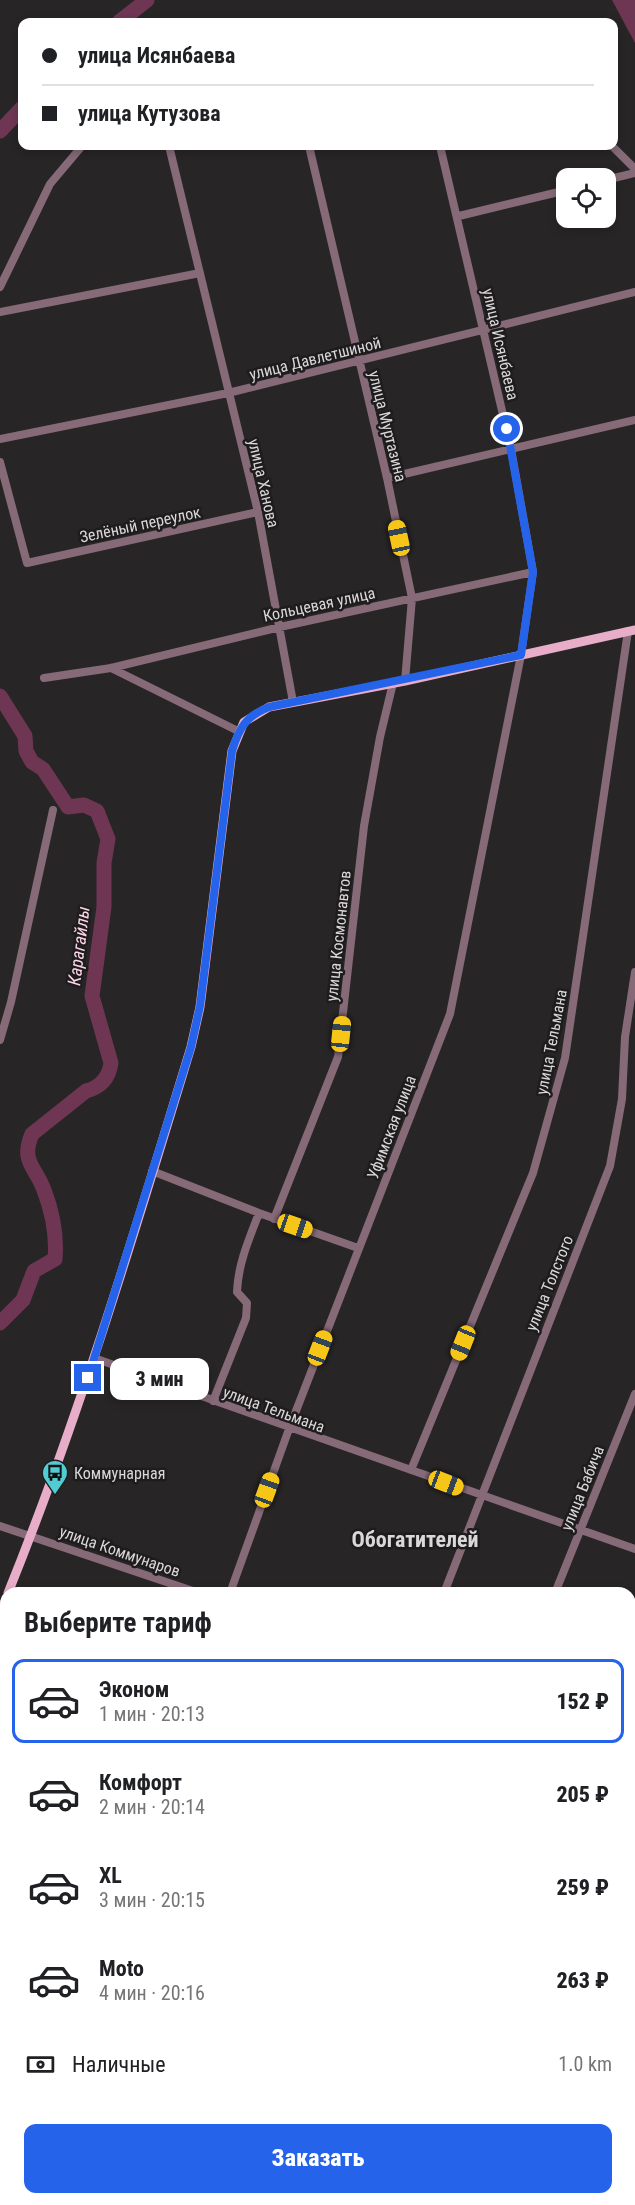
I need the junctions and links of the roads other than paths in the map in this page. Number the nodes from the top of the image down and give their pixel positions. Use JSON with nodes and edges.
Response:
{"nodes":[{"id":1,"x":79,"y":150,"type":"edge"},
{"id":2,"x":170,"y":150,"type":"edge"},
{"id":3,"x":310,"y":150,"type":"edge"},
{"id":4,"x":441,"y":150,"type":"edge"},
{"id":5,"x":616,"y":150,"type":"edge"},
{"id":6,"x":635,"y":171,"type":"edge"},
{"id":7,"x":616,"y":177,"type":"edge"},
{"id":8,"x":556,"y":193,"type":"edge"},
{"id":9,"x":459,"y":216,"type":"junction"},
{"id":10,"x":200,"y":273,"type":"junction"},
{"id":11,"x":0,"y":287,"type":"edge"},
{"id":12,"x":635,"y":292,"type":"edge"},
{"id":13,"x":0,"y":312,"type":"edge"},
{"id":14,"x":484,"y":331,"type":"junction"},
{"id":15,"x":358,"y":361,"type":"junction"},
{"id":16,"x":228,"y":393,"type":"junction"},
{"id":17,"x":635,"y":420,"type":"edge"},
{"id":18,"x":0,"y":439,"type":"edge"},
{"id":19,"x":511,"y":449,"type":"junction"},
{"id":20,"x":0,"y":462,"type":"edge"},
{"id":21,"x":387,"y":478,"type":"junction"},
{"id":22,"x":258,"y":512,"type":"junction"},
{"id":23,"x":533,"y":572,"type":"junction"},
{"id":24,"x":412,"y":598,"type":"junction"},
{"id":25,"x":280,"y":627,"type":"junction"},
{"id":26,"x":632,"y":630,"type":"edge"},
{"id":27,"x":521,"y":655,"type":"junction"},
{"id":28,"x":111,"y":668,"type":"junction"},
{"id":29,"x":44,"y":678,"type":"dead end"},
{"id":30,"x":405,"y":681,"type":"junction"},
{"id":31,"x":393,"y":683,"type":"junction"},
{"id":32,"x":293,"y":702,"type":"junction"},
{"id":33,"x":238,"y":731,"type":"junction"},
{"id":34,"x":53,"y":810,"type":"dead end"},
{"id":35,"x":635,"y":972,"type":"edge"},
{"id":36,"x":0,"y":1040,"type":"edge"},
{"id":37,"x":152,"y":1171,"type":"junction"},
{"id":38,"x":259,"y":1214,"type":"junction"},
{"id":39,"x":274,"y":1219,"type":"junction"},
{"id":40,"x":358,"y":1248,"type":"junction"},
{"id":41,"x":94,"y":1358,"type":"junction"},
{"id":42,"x":635,"y":1394,"type":"edge"},
{"id":43,"x":213,"y":1401,"type":"junction"},
{"id":44,"x":289,"y":1429,"type":"junction"},
{"id":45,"x":411,"y":1470,"type":"junction"},
{"id":46,"x":480,"y":1497,"type":"junction"},
{"id":47,"x":0,"y":1526,"type":"edge"},
{"id":48,"x":580,"y":1530,"type":"junction"},
{"id":49,"x":31,"y":1535,"type":"junction"},
{"id":50,"x":635,"y":1549,"type":"edge"},
{"id":51,"x":10,"y":1587,"type":"edge"},
{"id":52,"x":182,"y":1587,"type":"edge"},
{"id":53,"x":232,"y":1587,"type":"edge"},
{"id":54,"x":446,"y":1587,"type":"edge"},
{"id":55,"x":557,"y":1587,"type":"edge"}],
"edges":[{"from":1,"to":11,"type":"street"},
{"from":2,"to":10,"type":"street","name":"улица Ханова"},
{"from":3,"to":15,"type":"street","name":"улица Муртазина"},
{"from":4,"to":9,"type":"street","name":"улица Исянбаева"},
{"from":5,"to":6,"type":"street"},
{"from":6,"to":7,"type":"street"},
{"from":8,"to":9,"type":"street"},
{"from":9,"to":14,"type":"street","name":"улица Исянбаева"},
{"from":10,"to":13,"type":"street"},
{"from":10,"to":16,"type":"street","name":"улица Ханова"},
{"from":12,"to":14,"type":"street","name":"улица Давлетшиной"},
{"from":14,"to":15,"type":"street","name":"улица Давлетшиной"},
{"from":14,"to":19,"type":"street","name":"улица Исянбаева"},
{"from":15,"to":16,"type":"street","name":"улица Давлетшиной"},
{"from":15,"to":21,"type":"street","name":"улица Муртазина"},
{"from":16,"to":18,"type":"street","name":"улица Давлетшиной"},
{"from":16,"to":22,"type":"street","name":"улица Ханова"},
{"from":17,"to":19,"type":"street"},
{"from":19,"to":21,"type":"street"},
{"from":19,"to":23,"type":"street","name":"улица Исянбаева"},
{"from":20,"to":22,"type":"street","name":"Зелёный переулок"},
{"from":21,"to":24,"type":"street","name":"улица Муртазина"},
{"from":22,"to":25,"type":"street","name":"улица Ханова"},
{"from":23,"to":24,"type":"street","name":"Кольцевая улица"},
{"from":23,"to":27,"type":"street","name":"улица Исянбаева"},
{"from":24,"to":25,"type":"street","name":"Кольцевая улица"},
{"from":24,"to":30,"type":"street","name":"улица Муртазина"},
{"from":25,"to":28,"type":"street","name":"Кольцевая улица"},
{"from":25,"to":32,"type":"street","name":"улица Ханова"},
{"from":26,"to":27,"type":"main road"},
{"from":26,"to":45,"type":"street","name":"улица Тельмана"},
{"from":27,"to":30,"type":"main road"},
{"from":27,"to":40,"type":"street","name":"Уфимская улица"},
{"from":28,"to":29,"type":"street","name":"Кольцевая улица"},
{"from":28,"to":33,"type":"street"},
{"from":30,"to":31,"type":"main road"},
{"from":31,"to":32,"type":"main road"},
{"from":31,"to":39,"type":"street","name":"улица Космонавтов"},
{"from":32,"to":33,"type":"main road"},
{"from":33,"to":37,"type":"main road"},
{"from":34,"to":36,"type":"street"},
{"from":35,"to":46,"type":"street","name":"улица Толстого"},
{"from":37,"to":38,"type":"street"},
{"from":37,"to":41,"type":"main road"},
{"from":38,"to":39,"type":"street"},
{"from":38,"to":43,"type":"street"},
{"from":39,"to":40,"type":"street"},
{"from":40,"to":44,"type":"street","name":"Уфимская улица"},
{"from":41,"to":43,"type":"street","name":"улица Тельмана"},
{"from":41,"to":49,"type":"main road"},
{"from":42,"to":48,"type":"street","name":"улица Бабича"},
{"from":43,"to":44,"type":"street","name":"улица Тельмана"},
{"from":44,"to":45,"type":"street","name":"улица Тельмана"},
{"from":44,"to":53,"type":"street","name":"Уфимская улица"},
{"from":45,"to":46,"type":"street","name":"улица Тельмана"},
{"from":46,"to":48,"type":"street","name":"улица Тельмана"},
{"from":46,"to":54,"type":"street","name":"улица Толстого"},
{"from":47,"to":49,"type":"street","name":"улица Коммунаров"},
{"from":48,"to":50,"type":"street","name":"улица Тельмана"},
{"from":48,"to":55,"type":"street","name":"улица Бабича"},
{"from":49,"to":51,"type":"main road"},
{"from":49,"to":52,"type":"street","name":"улица Коммунаров"}]}
